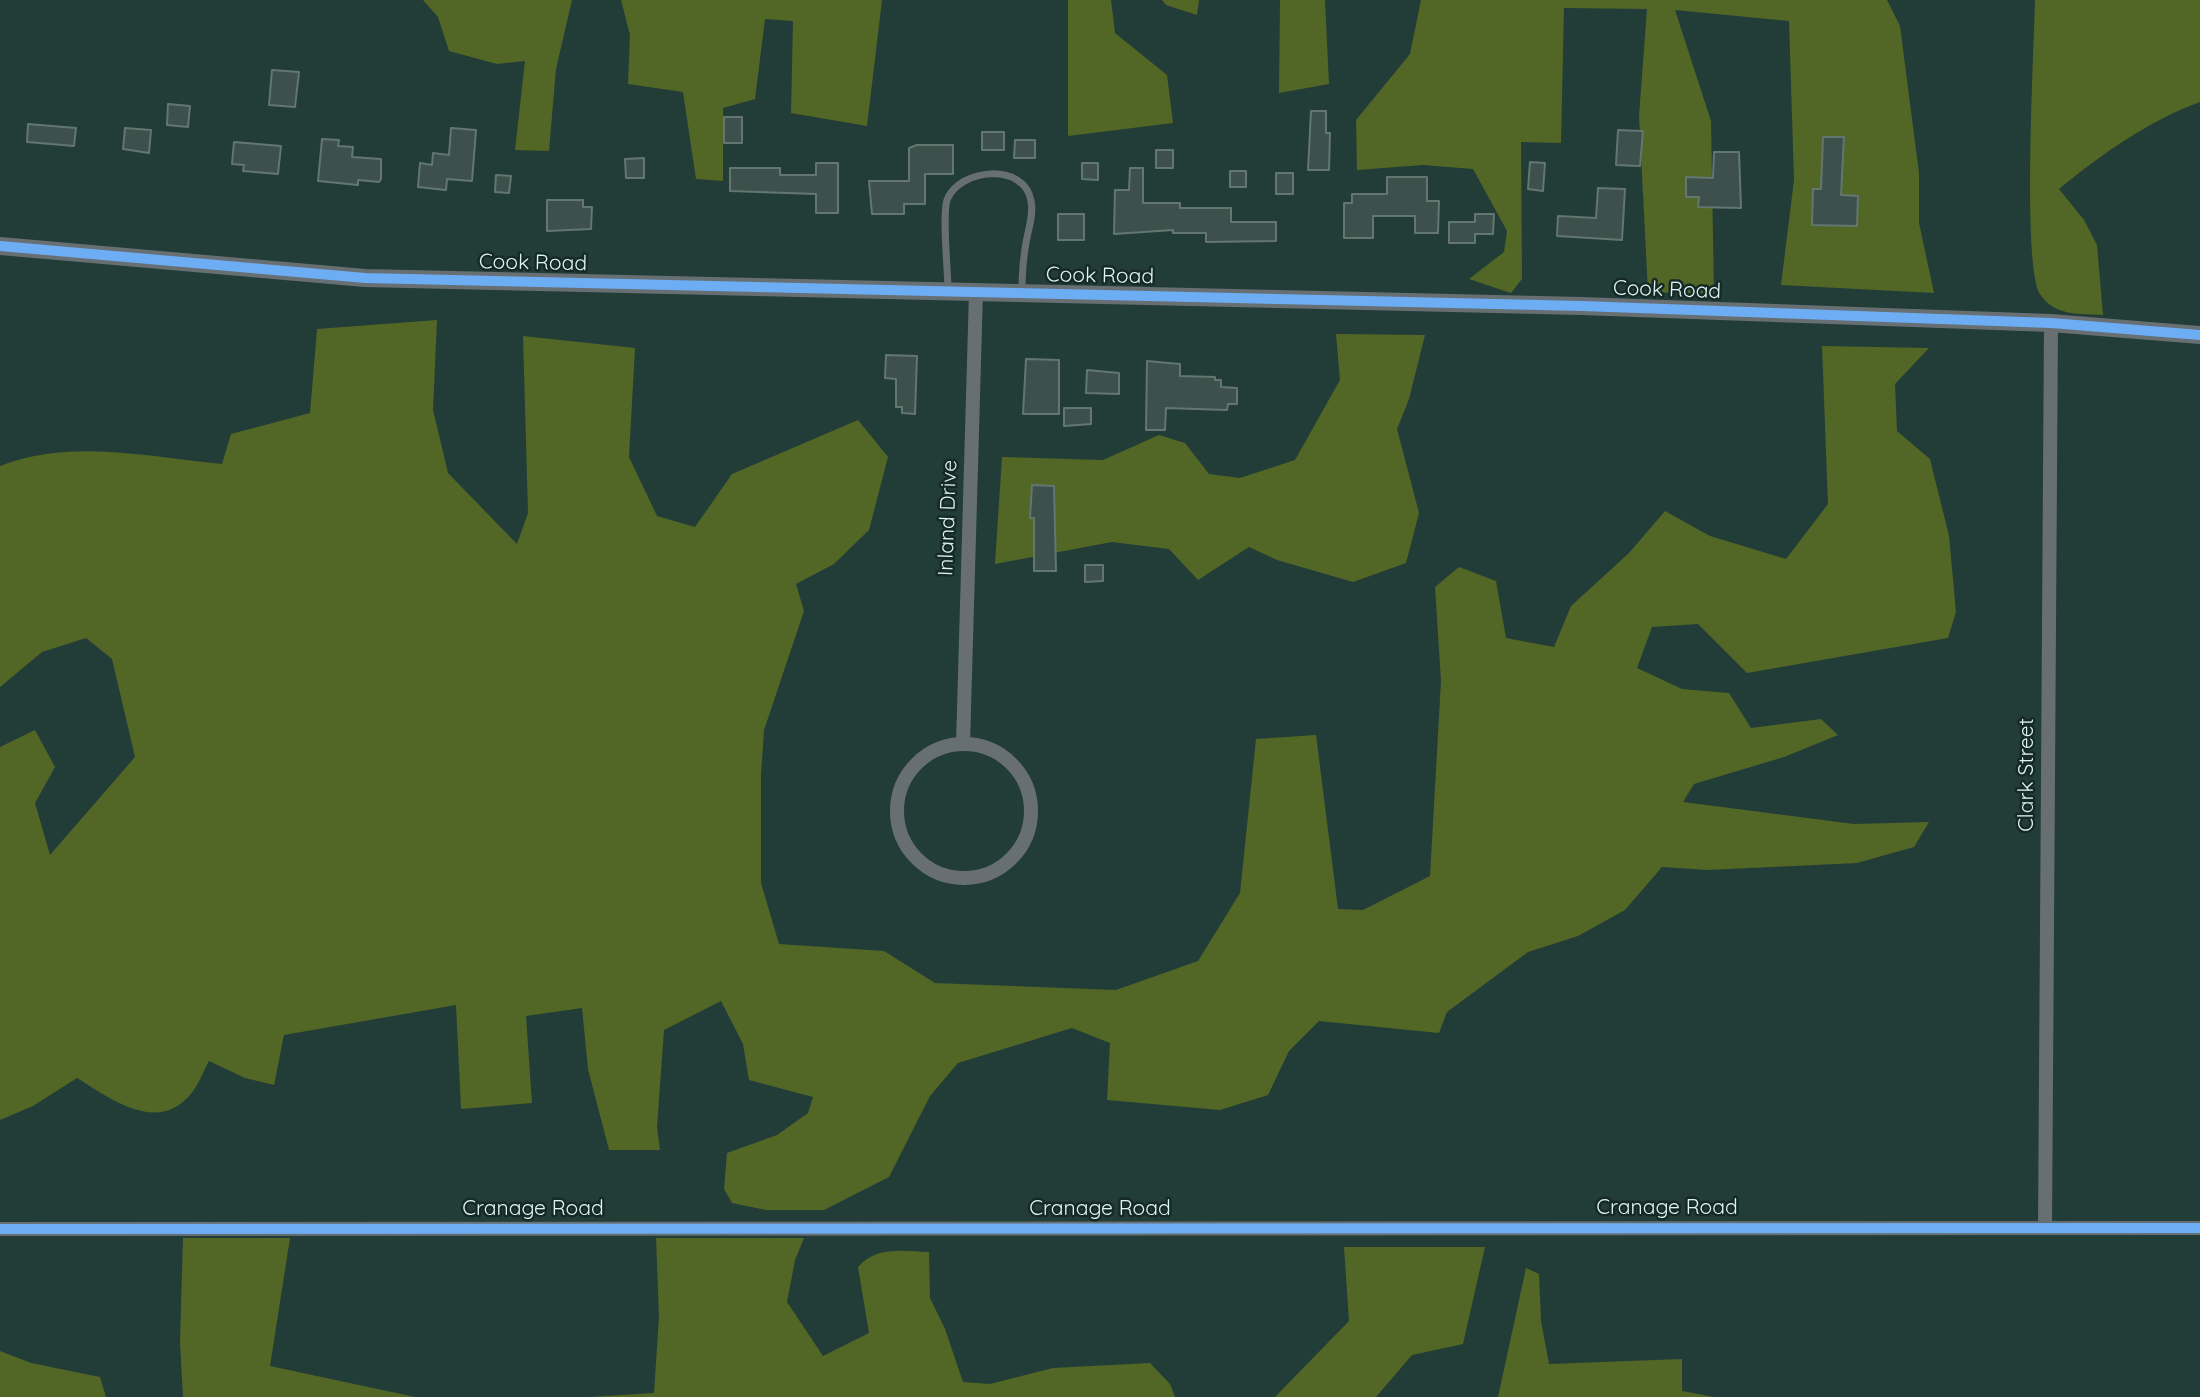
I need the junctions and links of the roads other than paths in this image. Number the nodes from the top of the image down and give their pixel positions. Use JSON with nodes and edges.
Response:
{"nodes":[{"id":1,"x":0,"y":246,"type":"edge"},
{"id":2,"x":948,"y":292,"type":"junction"},
{"id":3,"x":976,"y":292,"type":"junction"},
{"id":4,"x":1022,"y":293,"type":"junction"},
{"id":5,"x":2051,"y":324,"type":"junction"},
{"id":6,"x":2200,"y":335,"type":"edge"},
{"id":7,"x":963,"y":744,"type":"junction"},
{"id":8,"x":2045,"y":1227,"type":"junction"},
{"id":9,"x":2200,"y":1228,"type":"edge"},
{"id":10,"x":0,"y":1229,"type":"edge"}],
"edges":[{"from":1,"to":2,"type":"street","name":"Cook Road"},
{"from":2,"to":3,"type":"street","name":"Cook Road"},
{"from":2,"to":4,"type":"lane"},
{"from":3,"to":4,"type":"street","name":"Cook Road"},
{"from":3,"to":7,"type":"street","name":"Inland Drive"},
{"from":4,"to":5,"type":"street","name":"Cook Road"},
{"from":5,"to":6,"type":"street","name":"Cook Road"},
{"from":5,"to":8,"type":"street","name":"Clark Street"},
{"from":7,"to":7,"type":"street"},
{"from":8,"to":9,"type":"street","name":"Cranage Road"},
{"from":8,"to":10,"type":"street","name":"Cranage Road"}]}
